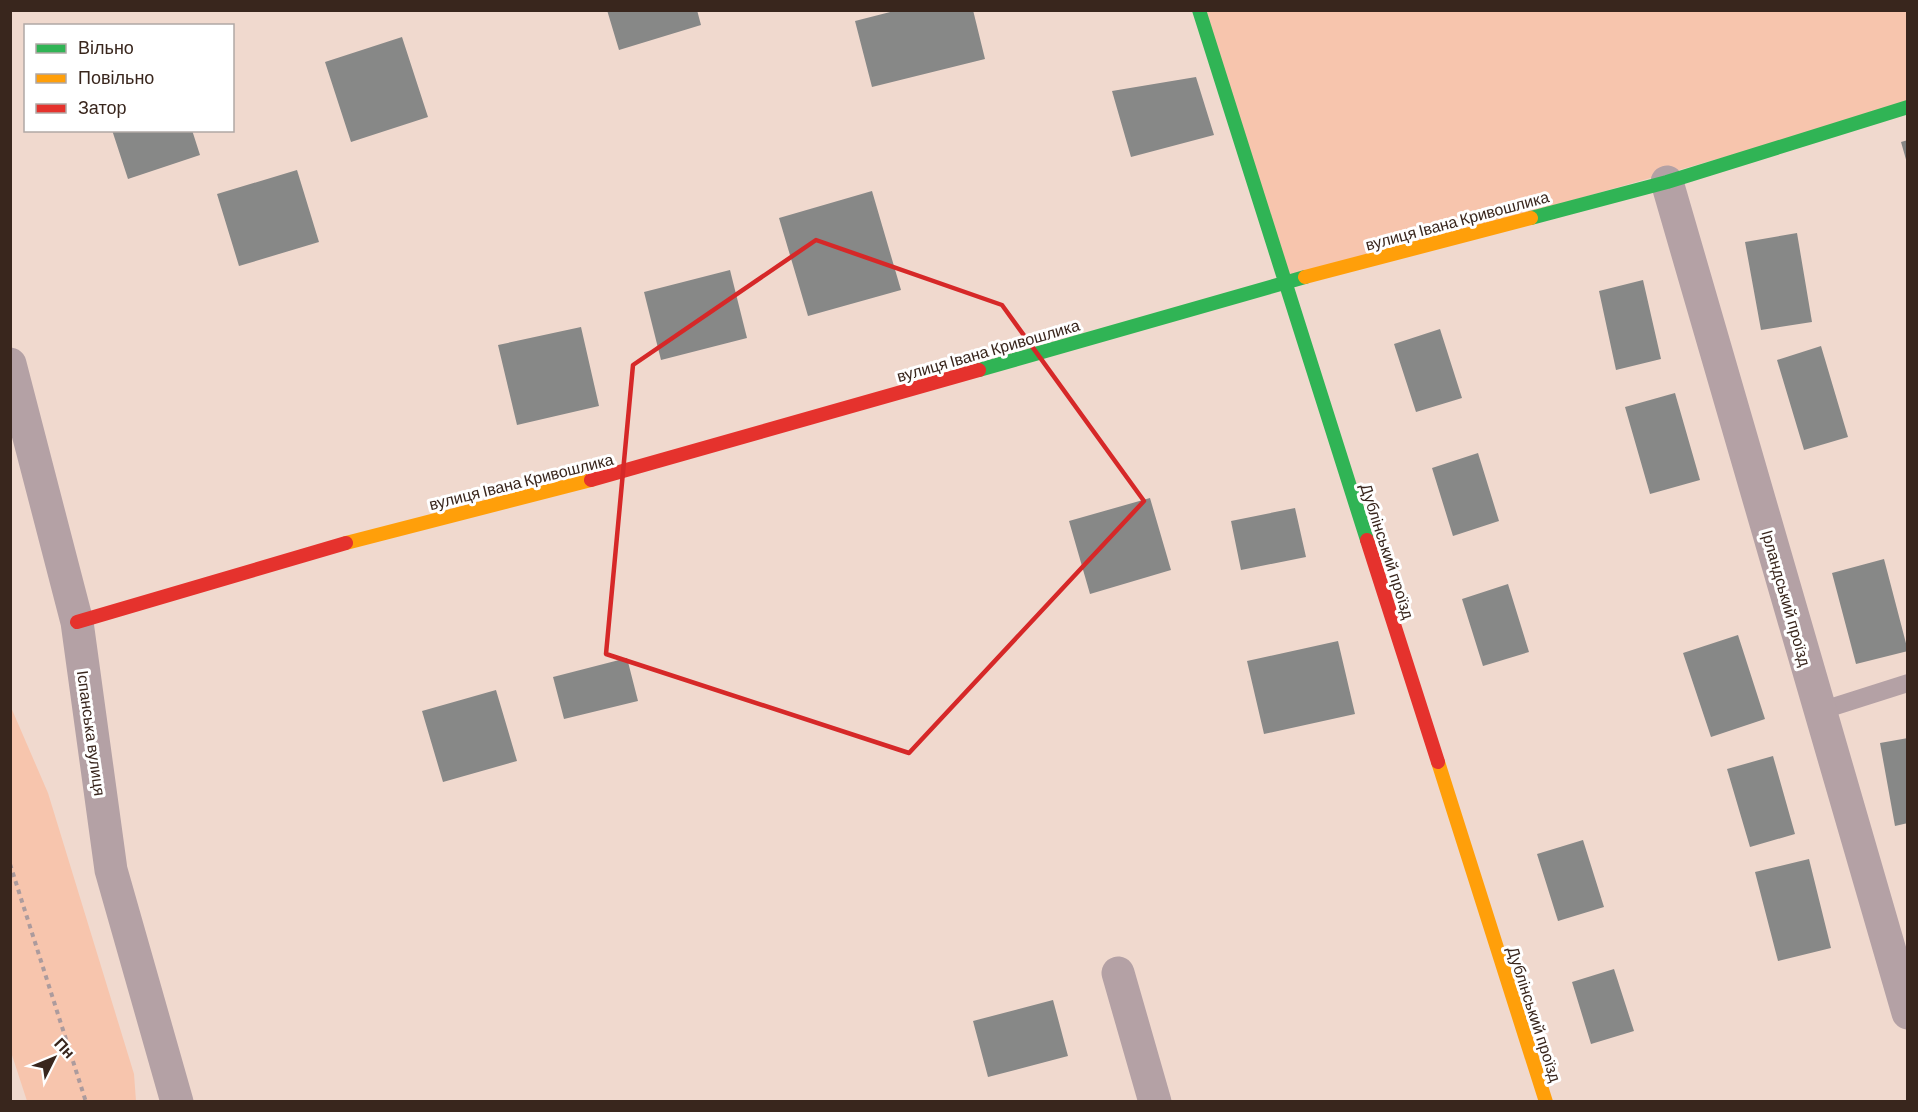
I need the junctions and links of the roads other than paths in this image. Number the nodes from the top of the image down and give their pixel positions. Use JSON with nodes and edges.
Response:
{"nodes":[{"id":1,"x":1199,"y":10,"type":"edge"},
{"id":2,"x":1908,"y":107,"type":"edge"},
{"id":3,"x":1667,"y":182,"type":"junction"},
{"id":4,"x":1285,"y":282,"type":"junction"},
{"id":5,"x":10,"y":364,"type":"edge"},
{"id":6,"x":77,"y":622,"type":"junction"},
{"id":7,"x":1908,"y":683,"type":"edge"},
{"id":8,"x":1820,"y":711,"type":"junction"},
{"id":9,"x":1118,"y":973,"type":"dead end"},
{"id":10,"x":1908,"y":1013,"type":"edge"},
{"id":11,"x":177,"y":1101,"type":"edge"},
{"id":12,"x":1155,"y":1101,"type":"edge"},
{"id":13,"x":1546,"y":1101,"type":"edge"}],
"edges":[{"from":1,"to":4,"type":"street","name":"Дублінський проїзд"},
{"from":2,"to":3,"type":"street","name":"вулиця Івана Кривошлика"},
{"from":3,"to":4,"type":"street","name":"вулиця Івана Кривошлика"},
{"from":3,"to":8,"type":"street","name":"Ірландський проїзд"},
{"from":4,"to":6,"type":"street","name":"вулиця Івана Кривошлика"},
{"from":4,"to":13,"type":"street","name":"Дублінський проїзд"},
{"from":5,"to":6,"type":"street","name":"Іспанська вулиця"},
{"from":6,"to":11,"type":"street","name":"Іспанська вулиця"},
{"from":7,"to":8,"type":"lane"},
{"from":8,"to":10,"type":"street","name":"Ірландський проїзд"},
{"from":9,"to":12,"type":"street"}]}
